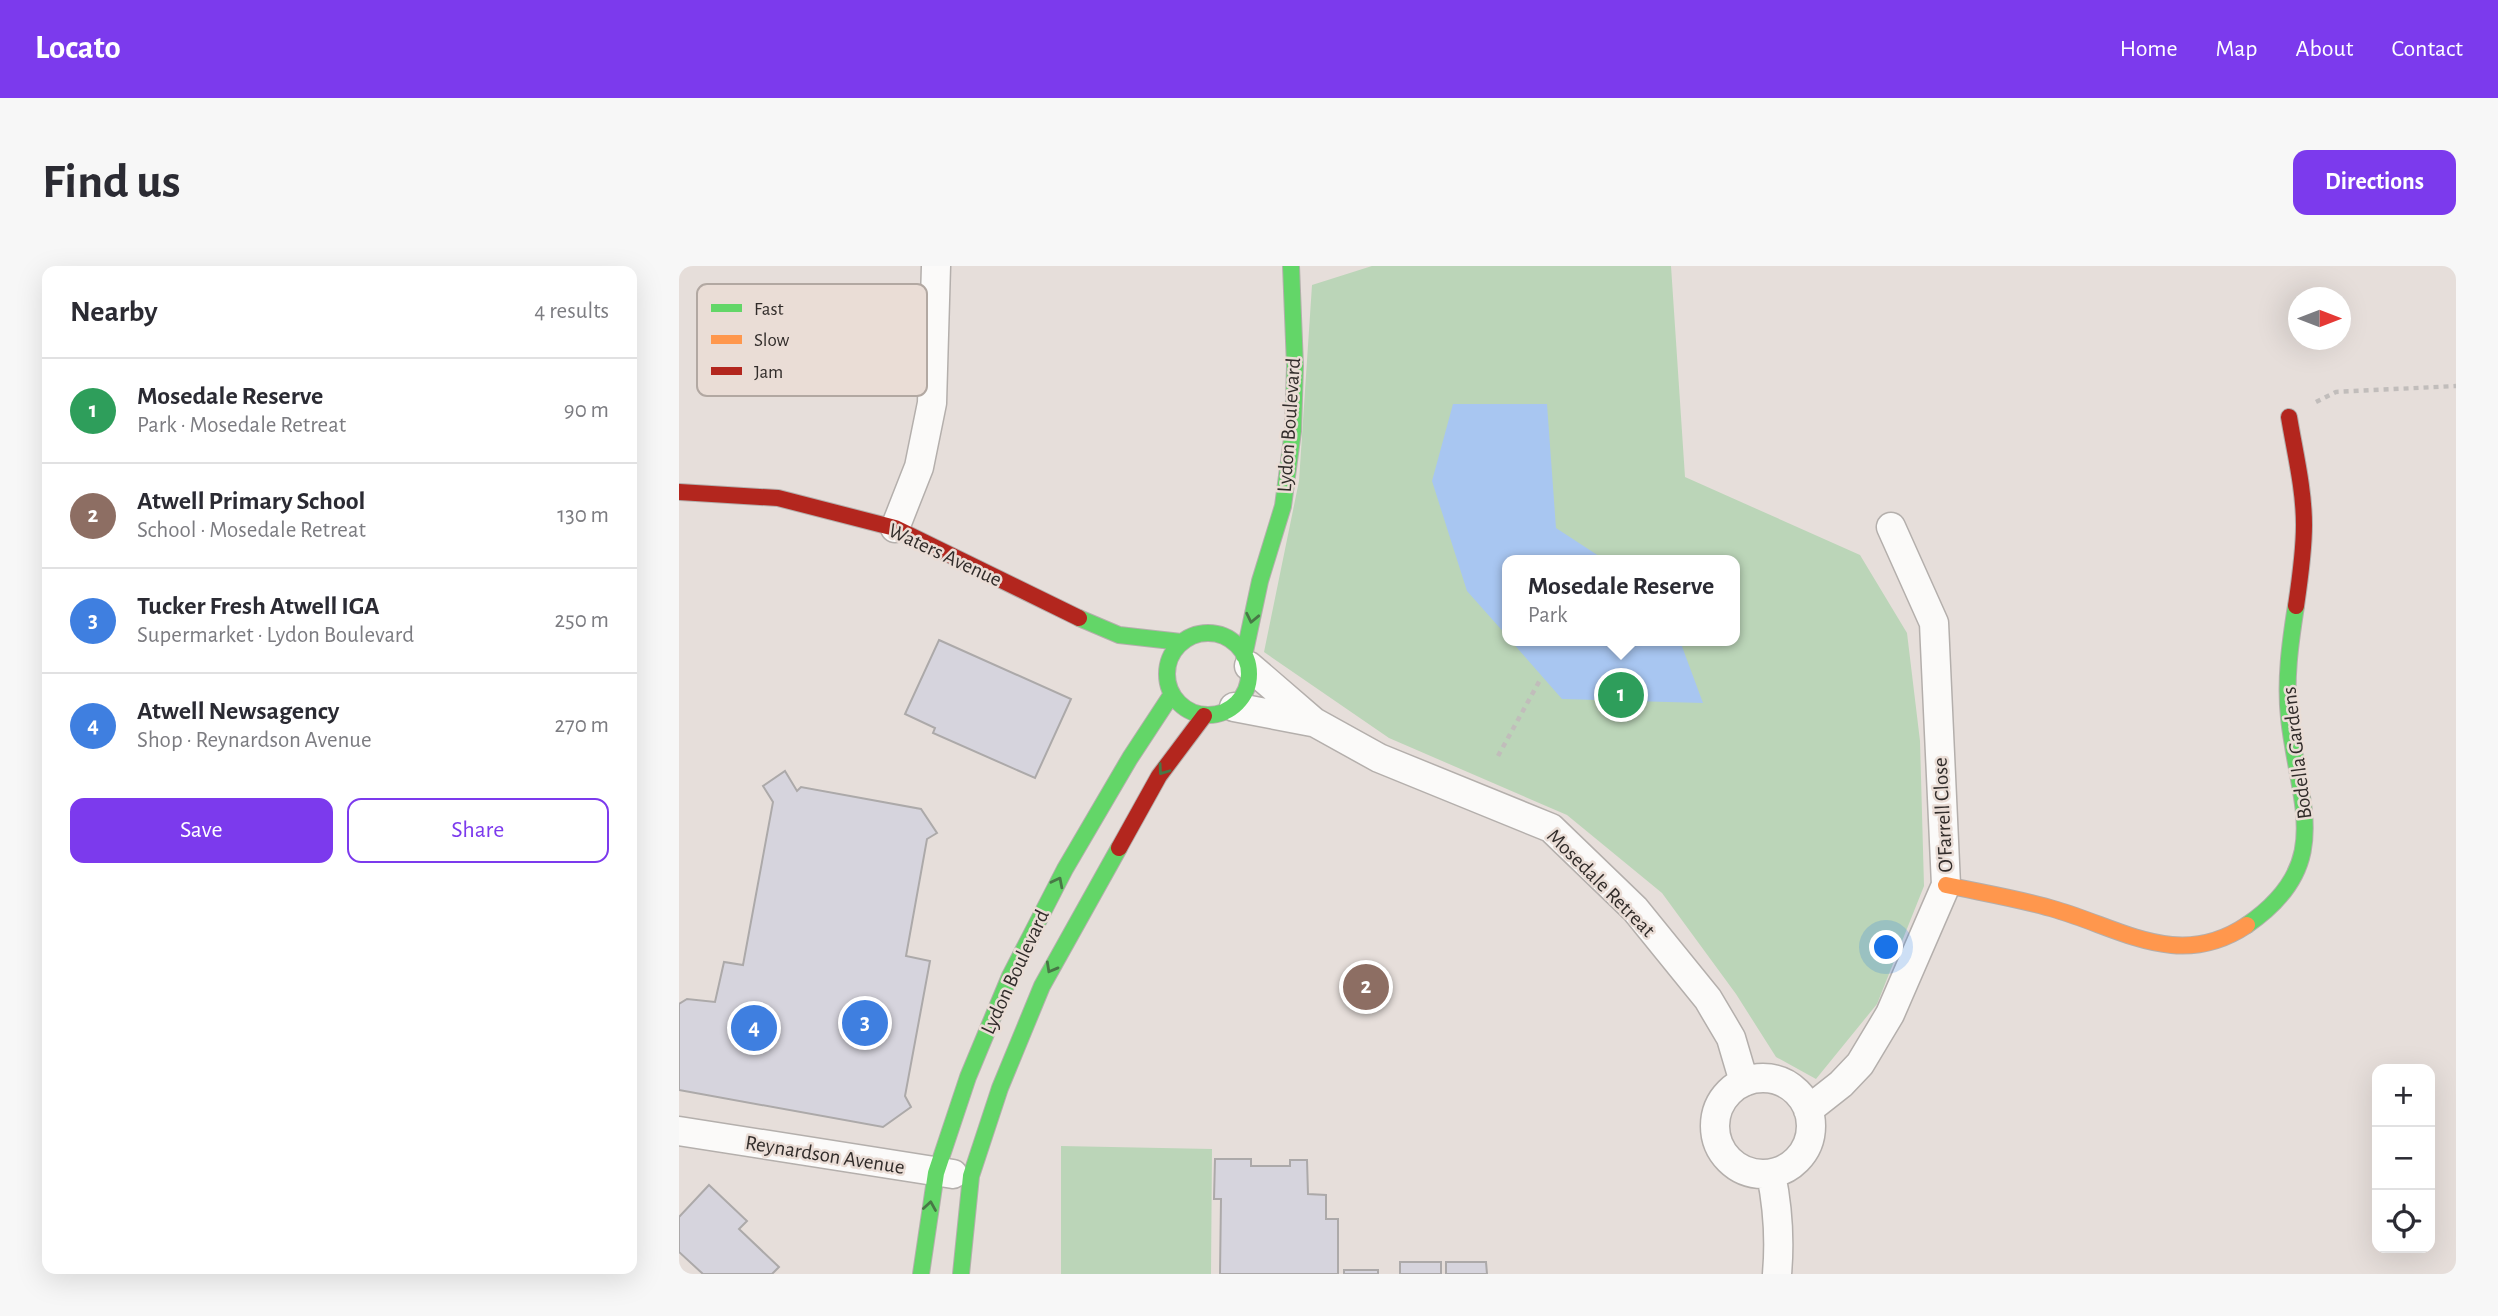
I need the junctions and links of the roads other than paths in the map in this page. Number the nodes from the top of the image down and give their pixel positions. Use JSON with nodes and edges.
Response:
{"nodes":[{"id":1,"x":936,"y":266,"type":"edge"},
{"id":2,"x":1291,"y":266,"type":"edge"},
{"id":3,"x":2289,"y":417,"type":"road end"},
{"id":4,"x":679,"y":492,"type":"edge"},
{"id":5,"x":1891,"y":527,"type":"dead end"},
{"id":6,"x":895,"y":528,"type":"junction"},
{"id":7,"x":1260,"y":581,"type":"junction"},
{"id":8,"x":1239,"y":598,"type":"dead end"},
{"id":9,"x":1218,"y":616,"type":"dead end"},
{"id":10,"x":1197,"y":634,"type":"junction"},
{"id":11,"x":1119,"y":635,"type":"junction"},
{"id":12,"x":1181,"y":642,"type":"junction"},
{"id":13,"x":1247,"y":661,"type":"junction"},
{"id":14,"x":1166,"y":678,"type":"junction"},
{"id":15,"x":1171,"y":694,"type":"junction"},
{"id":16,"x":1234,"y":707,"type":"junction"},
{"id":17,"x":1204,"y":716,"type":"junction"},
{"id":18,"x":1314,"y":722,"type":"junction"},
{"id":19,"x":1946,"y":886,"type":"junction"},
{"id":20,"x":1744,"y":1082,"type":"junction"},
{"id":21,"x":1808,"y":1110,"type":"junction"},
{"id":22,"x":679,"y":1131,"type":"edge"},
{"id":23,"x":936,"y":1173,"type":"junction"},
{"id":24,"x":1771,"y":1174,"type":"junction"},
{"id":25,"x":971,"y":1176,"type":"junction"},
{"id":26,"x":921,"y":1274,"type":"edge"},
{"id":27,"x":961,"y":1274,"type":"edge"},
{"id":28,"x":1777,"y":1274,"type":"edge"}],
"edges":[{"from":1,"to":6,"type":"street"},
{"from":2,"to":7,"type":"street","name":"Lydon Boulevard"},
{"from":3,"to":19,"type":"street","name":"Bodella Gardens"},
{"from":4,"to":6,"type":"street","name":"Waters Avenue"},
{"from":5,"to":19,"type":"street","name":"O'Farrell Close"},
{"from":6,"to":11,"type":"street","name":"Waters Avenue"},
{"from":7,"to":8,"type":"street"},
{"from":7,"to":13,"type":"street","name":"Lydon Boulevard","one_way":true},
{"from":9,"to":10,"type":"street"},
{"from":10,"to":12,"type":"street"},
{"from":10,"to":13,"type":"street"},
{"from":11,"to":12,"type":"street","name":"Waters Avenue"},
{"from":11,"to":14,"type":"street","name":"Waters Avenue"},
{"from":12,"to":14,"type":"street"},
{"from":13,"to":16,"type":"street","name":"Lydon Boulevard"},
{"from":13,"to":18,"type":"street","name":"Mosedale Retreat"},
{"from":14,"to":15,"type":"street"},
{"from":15,"to":17,"type":"street"},
{"from":23,"to":15,"type":"street","name":"Lydon Boulevard","one_way":true},
{"from":16,"to":17,"type":"street"},
{"from":16,"to":18,"type":"street","name":"Mosedale Retreat"},
{"from":17,"to":25,"type":"street","name":"Lydon Boulevard","one_way":true},
{"from":18,"to":20,"type":"street","name":"Mosedale Retreat"},
{"from":19,"to":21,"type":"street","name":"O'Farrell Close"},
{"from":20,"to":21,"type":"street"},
{"from":20,"to":24,"type":"street"},
{"from":21,"to":24,"type":"street"},
{"from":22,"to":23,"type":"street","name":"Reynardson Avenue"},
{"from":23,"to":25,"type":"street","name":"Reynardson Avenue"},
{"from":26,"to":23,"type":"street","name":"Lydon Boulevard","one_way":true},
{"from":24,"to":28,"type":"street"},
{"from":25,"to":27,"type":"street","name":"Lydon Boulevard"}]}
